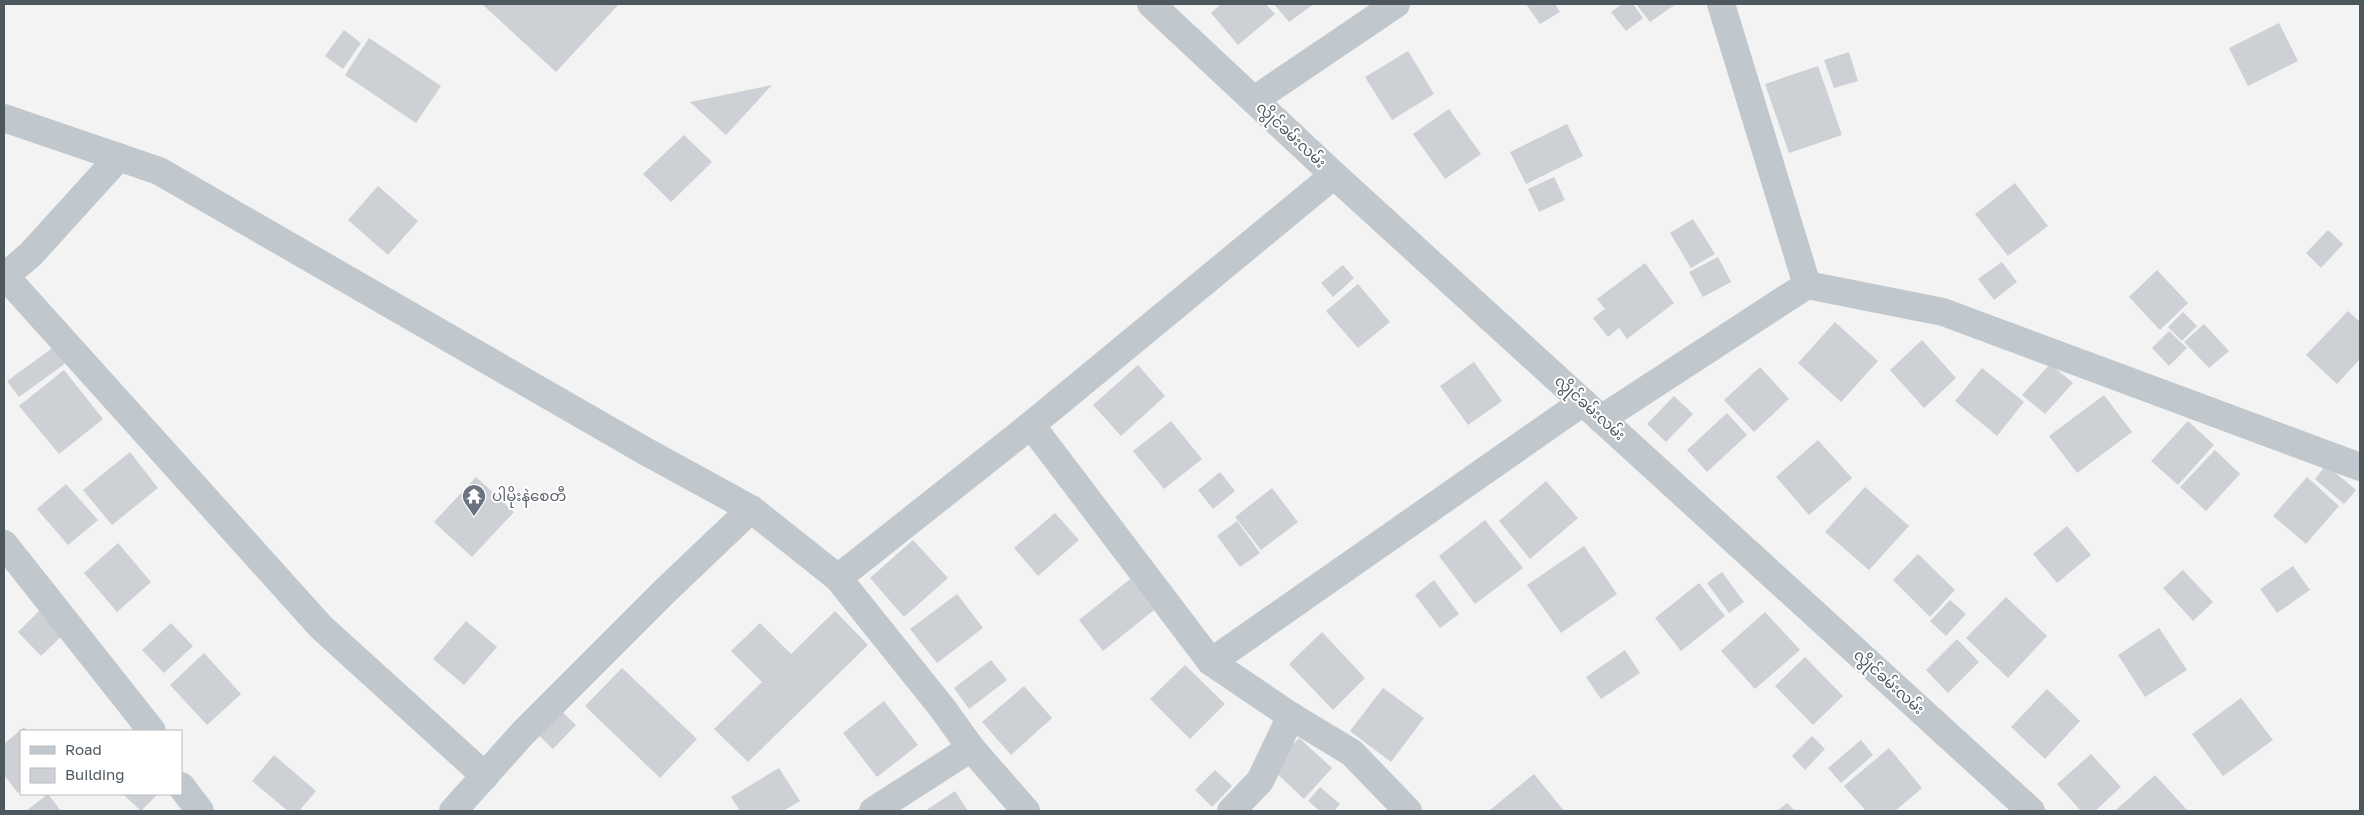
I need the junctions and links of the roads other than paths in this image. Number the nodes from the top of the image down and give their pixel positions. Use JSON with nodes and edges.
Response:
{"nodes":[{"id":1,"x":1151,"y":4,"type":"edge"},
{"id":2,"x":1396,"y":4,"type":"edge"},
{"id":3,"x":1721,"y":4,"type":"edge"},
{"id":4,"x":1254,"y":100,"type":"junction"},
{"id":5,"x":4,"y":118,"type":"edge"},
{"id":6,"x":119,"y":157,"type":"junction"},
{"id":7,"x":1334,"y":175,"type":"junction"},
{"id":8,"x":4,"y":276,"type":"edge"},
{"id":9,"x":1807,"y":285,"type":"junction"},
{"id":10,"x":1592,"y":410,"type":"junction"},
{"id":11,"x":1031,"y":425,"type":"junction"},
{"id":12,"x":2360,"y":467,"type":"edge"},
{"id":13,"x":751,"y":509,"type":"junction"},
{"id":14,"x":4,"y":544,"type":"edge"},
{"id":15,"x":838,"y":578,"type":"junction"},
{"id":16,"x":1212,"y":662,"type":"junction"},
{"id":17,"x":1291,"y":716,"type":"junction"},
{"id":18,"x":151,"y":730,"type":"edge"},
{"id":19,"x":971,"y":748,"type":"junction"},
{"id":20,"x":484,"y":776,"type":"junction"},
{"id":21,"x":182,"y":787,"type":"edge"},
{"id":22,"x":200,"y":811,"type":"edge"},
{"id":23,"x":452,"y":811,"type":"edge"},
{"id":24,"x":873,"y":811,"type":"edge"},
{"id":25,"x":1026,"y":811,"type":"edge"},
{"id":26,"x":1231,"y":811,"type":"edge"},
{"id":27,"x":1408,"y":811,"type":"edge"},
{"id":28,"x":2031,"y":811,"type":"edge"}],
"edges":[{"from":1,"to":4,"type":"street","name":"လွိုင်ခမ်းလမ်း"},
{"from":2,"to":4,"type":"street"},
{"from":3,"to":9,"type":"street"},
{"from":4,"to":7,"type":"street","name":"လွိုင်ခမ်းလမ်း"},
{"from":5,"to":6,"type":"street"},
{"from":6,"to":8,"type":"street"},
{"from":6,"to":13,"type":"street"},
{"from":7,"to":10,"type":"street","name":"လွိုင်ခမ်းလမ်း"},
{"from":7,"to":11,"type":"street"},
{"from":8,"to":20,"type":"street"},
{"from":9,"to":10,"type":"street"},
{"from":9,"to":12,"type":"street"},
{"from":10,"to":16,"type":"street"},
{"from":10,"to":28,"type":"street","name":"လွိုင်ခမ်းလမ်း"},
{"from":11,"to":15,"type":"street"},
{"from":11,"to":16,"type":"street"},
{"from":13,"to":15,"type":"street"},
{"from":13,"to":20,"type":"street"},
{"from":14,"to":18,"type":"street"},
{"from":15,"to":19,"type":"street"},
{"from":16,"to":17,"type":"street"},
{"from":17,"to":26,"type":"street"},
{"from":17,"to":27,"type":"street"},
{"from":19,"to":24,"type":"street"},
{"from":19,"to":25,"type":"street"},
{"from":20,"to":23,"type":"street"},
{"from":21,"to":22,"type":"street"}]}
